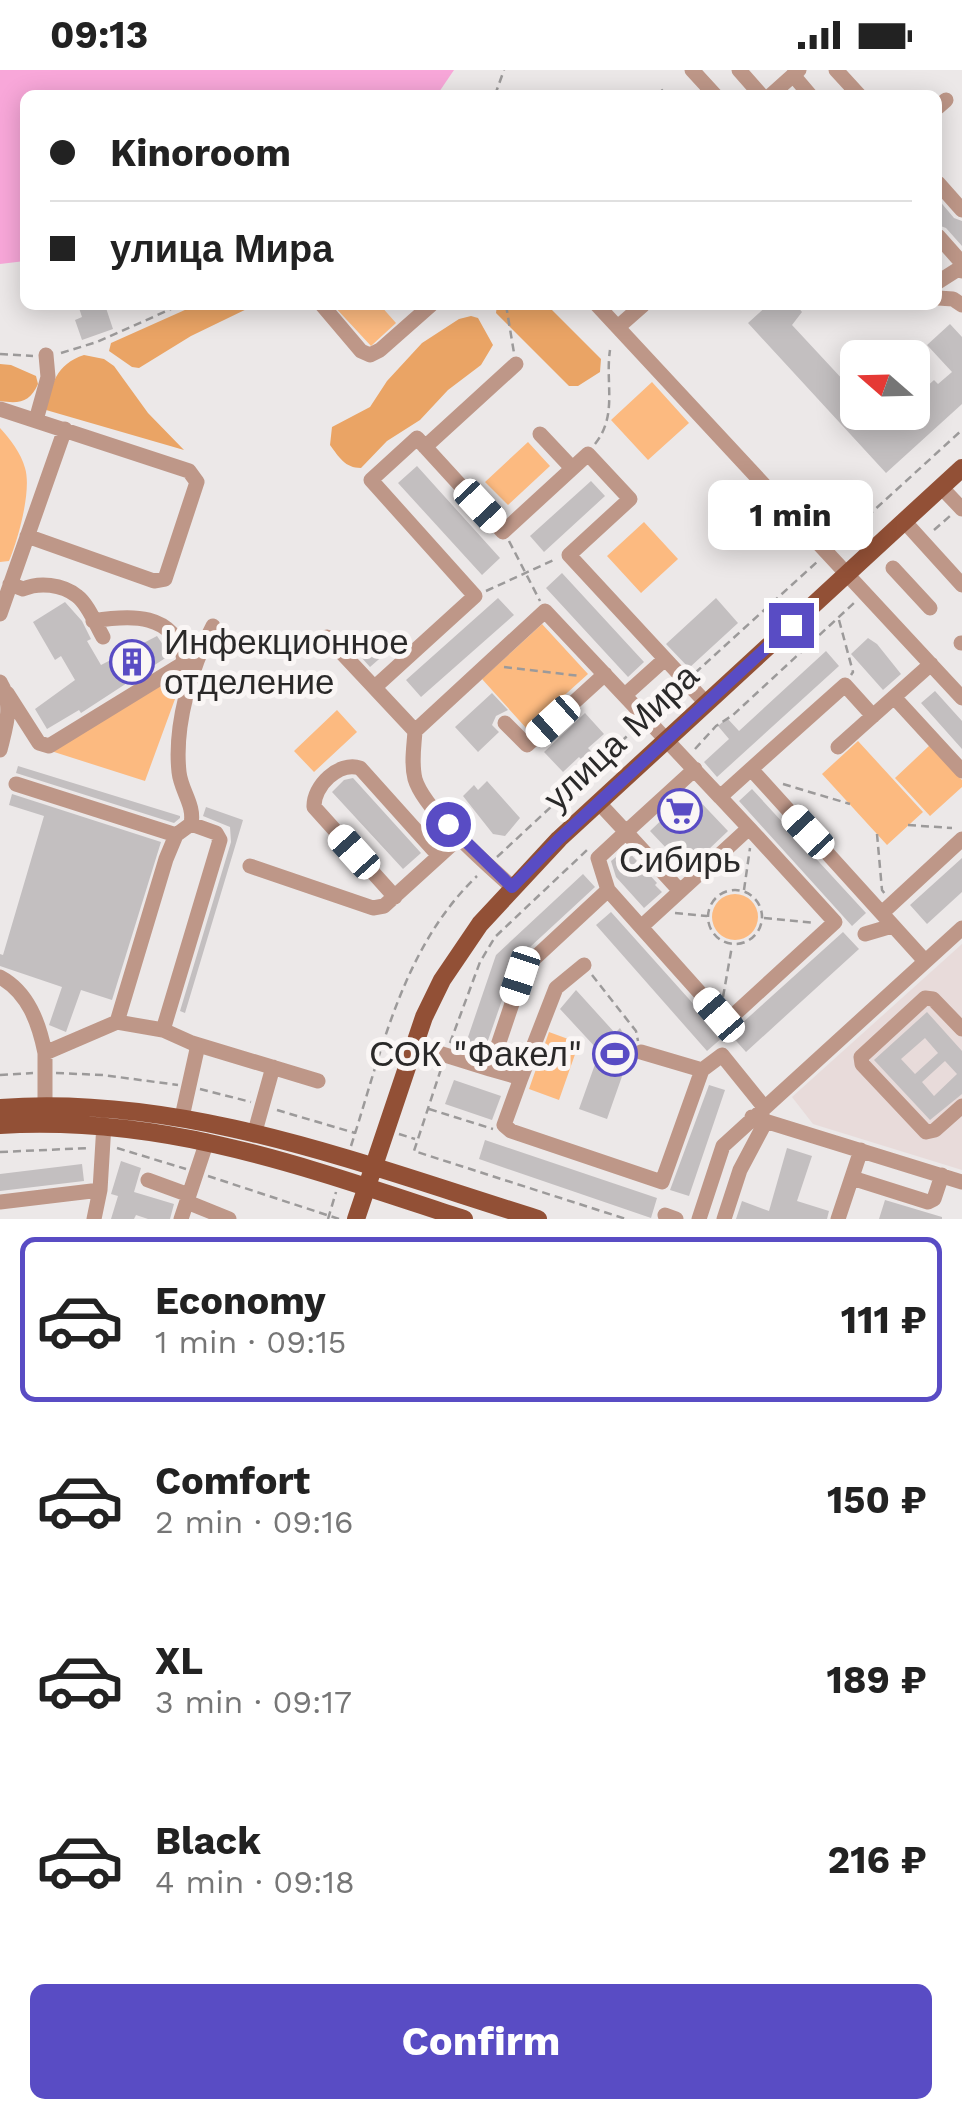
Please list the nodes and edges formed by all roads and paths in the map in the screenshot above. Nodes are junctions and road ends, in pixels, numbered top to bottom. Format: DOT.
graph roads {
  1 [pos="692,70"];
  2 [pos="739,70"];
  3 [pos="836,70"];
  4 [pos="796,73"];
  5 [pos="666,86"];
  6 [pos="662,90"];
  7 [pos="710,90"];
  8 [pos="757,90"];
  9 [pos="777,90"];
  10 [pos="854,90"];
  11 [pos="942,188"];
  12 [pos="962,210"];
  13 [pos="942,241"];
  14 [pos="961,266"];
  15 [pos="169,310"];
  16 [pos="326,310"];
  17 [pos="424,310"];
  18 [pos="507,310"];
  19 [pos="602,310"];
  20 [pos="637,310"];
  21 [pos="618,327"];
  22 [pos="610,350"];
  23 [pos="0,354"];
  24 [pos="46,355"];
  25 [pos="516,364"];
  26 [pos="0,409"];
  27 [pos="36,420"];
  28 [pos="64,429"];
  29 [pos="962,430"];
  30 [pos="540,434"];
  31 [pos="425,447"];
  32 [pos="588,454"];
  33 [pos="572,468"];
  34 [pos="962,468"];
  35 [pos="942,487"];
  36 [pos="961,508"];
  37 [pos="904,521"];
  38 [pos="503,532"];
  39 [pos="27,536"];
  40 [pos="922,541"];
  41 [pos="829,552"];
  42 [pos="569,554"];
  43 [pos="893,568"];
  44 [pos="526,570"];
  45 [pos="848,573"];
  46 [pos="10,584"];
  47 [pos="962,585"];
  48 [pos="866,592"];
  49 [pos="475,596"];
  50 [pos="930,608"];
  51 [pos="546,611"];
  52 [pos="0,614"];
  53 [pos="838,618"];
  54 [pos="93,621"];
  55 [pos="212,626"];
  56 [pos="103,637"];
  57 [pos="328,637"];
  58 [pos="665,659"];
  59 [pos="930,664"];
  60 [pos="487,665"];
  61 [pos="605,674"];
  62 [pos="584,676"];
  63 [pos="686,681"];
  64 [pos="845,685"];
  65 [pos="375,687"];
  66 [pos="3,688"];
  67 [pos="625,695"];
  68 [pos="894,696"];
  69 [pos="962,698"];
  70 [pos="706,703"];
  71 [pos="873,716"];
  72 [pos="647,717"];
  73 [pos="505,723"];
  74 [pos="415,731"];
  75 [pos="2,732"];
  76 [pos="667,740"];
  77 [pos="838,747"];
  78 [pos="0,750"];
  79 [pos="690,764"];
  80 [pos="962,771"];
  81 [pos="754,773"];
  82 [pos="16,784"];
  83 [pos="720,797"];
  84 [pos="599,803"];
  85 [pos="850,804"];
  86 [pos="192,824"];
  87 [pos="908,826"];
  88 [pos="962,829"];
  89 [pos="626,832"];
  90 [pos="753,832"];
  91 [pos="176,834"];
  92 [pos="877,834"];
  93 [pos="460,837"];
  94 [pos="962,840"];
  95 [pos="589,848"];
  96 [pos="439,856"];
  97 [pos="488,865"];
  98 [pos="250,866"];
  99 [pos="512,887"];
  100 [pos="608,890"];
  101 [pos="680,891"];
  102 [pos="744,892"];
  103 [pos="394,897"];
  104 [pos="662,907"];
  105 [pos="889,914"];
  106 [pos="708,916"];
  107 [pos="641,926"];
  108 [pos="961,930"];
  109 [pos="865,934"];
  110 [pos="733,944"];
  111 [pos="926,961"];
  112 [pos="584,964"];
  113 [pos="0,977"];
  114 [pos="876,1006"];
  115 [pos="719,1015"];
  116 [pos="116,1022"];
  117 [pos="894,1024"];
  118 [pos="962,1029"];
  119 [pos="163,1030"];
  120 [pos="198,1045"];
  121 [pos="413,1045"];
  122 [pos="641,1052"];
  123 [pos="45,1053"];
  124 [pos="446,1056"];
  125 [pos="273,1067"];
  126 [pos="490,1069"];
  127 [pos="702,1070"];
  128 [pos="521,1078"];
  129 [pos="318,1081"];
  130 [pos="45,1106"];
  131 [pos="962,1106"];
  132 [pos="0,1108"];
  133 [pos="428,1108"];
  134 [pos="763,1112"];
  135 [pos="182,1118"];
  136 [pos="0,1124"];
  137 [pos="104,1124"];
  138 [pos="504,1125"];
  139 [pos="209,1132"];
  140 [pos="254,1135"];
  141 [pos="103,1148"];
  142 [pos="862,1150"];
  143 [pos="0,1152"];
  144 [pos="346,1160"];
  145 [pos="372,1168"];
  146 [pos="197,1172"];
  147 [pos="942,1175"];
  148 [pos="852,1178"];
  149 [pos="148,1180"];
  150 [pos="340,1180"];
  151 [pos="962,1182"];
  152 [pos="366,1187"];
  153 [pos="100,1190"];
  154 [pos="188,1198"];
  155 [pos="0,1202"];
  156 [pos="328,1217"];
  157 [pos="94,1219"];
  158 [pos="181,1219"];
  159 [pos="229,1219"];
  160 [pos="339,1219"];
  161 [pos="356,1219"];
  162 [pos="464,1219"];
  163 [pos="538,1219"];
  164 [pos="626,1219"];
  165 [pos="699,1219"];
  166 [pos="724,1219"];
  167 [pos="838,1219"];
  1 -- 7 [label="street"];
  2 -- 8 [label="street"];
  3 -- 10 [label="street"];
  4 -- 9 [label="street"];
  5 -- 6 [label="path"];
  11 -- 12 [label="street"];
  13 -- 14 [label="street"];
  15 -- 24 [label="path"];
  16 -- 17 [label="street"];
  18 -- 25 [label="path"];
  19 -- 21 [label="street"];
  20 -- 21 [label="street"];
  21 -- 41 [label="street"];
  22 -- 32 [label="path"];
  23 -- 24 [label="path"];
  24 -- 27 [label="street"];
  25 -- 31 [label="street"];
  26 -- 27 [label="street"];
  27 -- 28 [label="street"];
  28 -- 39 [label="street"];
  28 -- 39 [label="street"];
  29 -- 41 [label="path"];
  30 -- 33 [label="street"];
  31 -- 38 [label="street"];
  31 -- 49 [label="street"];
  32 -- 33 [label="street"];
  32 -- 42 [label="street"];
  33 -- 38 [label="street"];
  34 -- 35 [label="main road, улица Мира"];
  35 -- 36 [label="street"];
  35 -- 37 [label="main road, улица Мира"];
  36 -- 40 [label="path"];
  37 -- 40 [label="street"];
  37 -- 45 [label="main road, улица Мира"];
  38 -- 44 [label="path"];
  39 -- 46 [label="street"];
  40 -- 47 [label="street"];
  41 -- 45 [label="street"];
  41 -- 63 [label="path"];
  42 -- 44 [label="path"];
  42 -- 58 [label="street"];
  43 -- 50 [label="street"];
  44 -- 49 [label="path"];
  44 -- 51 [label="path"];
  45 -- 48 [label="street"];
  45 -- 70 [label="main road, улица Мира"];
  46 -- 52 [label="street"];
  46 -- 54 [label="street"];
  48 -- 53 [label="path"];
  48 -- 59 [label="street"];
  49 -- 65 [label="street"];
  51 -- 60 [label="street"];
  51 -- 61 [label="street"];
  53 -- 64 [label="path"];
  53 -- 79 [label="path"];
  54 -- 56 [label="street"];
  54 -- 66 [label="street"];
  55 -- 86 [label="street"];
  57 -- 65 [label="street"];
  58 -- 63 [label="street"];
  58 -- 67 [label="street"];
  59 -- 68 [label="street"];
  59 -- 69 [label="street"];
  60 -- 62 [label="path"];
  60 -- 74 [label="street"];
  61 -- 67 [label="street"];
  61 -- 73 [label="street"];
  63 -- 70 [label="street"];
  63 -- 72 [label="path"];
  64 -- 71 [label="street"];
  64 -- 81 [label="street"];
  65 -- 74 [label="street"];
  66 -- 75 [label="street"];
  67 -- 72 [label="street"];
  68 -- 71 [label="street"];
  68 -- 80 [label="street"];
  70 -- 76 [label="main road, улица Мира"];
  71 -- 77 [label="street"];
  72 -- 76 [label="street"];
  72 -- 97 [label="path"];
  74 -- 93 [label="street"];
  75 -- 78 [label="street"];
  76 -- 79 [label="street"];
  76 -- 84 [label="main road, улица Мира"];
  79 -- 83 [label="street"];
  79 -- 89 [label="street"];
  81 -- 83 [label="street"];
  81 -- 85 [label="path"];
  81 -- 105 [label="street"];
  82 -- 91 [label="street"];
  83 -- 90 [label="street"];
  84 -- 89 [label="street"];
  84 -- 99 [label="main road, улица Мира"];
  86 -- 91 [label="street"];
  86 -- 119 [label="street"];
  87 -- 88 [label="path"];
  89 -- 100 [label="street"];
  89 -- 101 [label="street"];
  90 -- 101 [label="street"];
  90 -- 102 [label="path"];
  90 -- 115 [label="street"];
  91 -- 116 [label="street"];
  92 -- 105 [label="path"];
  93 -- 96 [label="street"];
  93 -- 97 [label="street"];
  94 -- 105 [label="street"];
  95 -- 124 [label="path"];
  96 -- 103 [label="street"];
  96 -- 103 [label="street"];
  97 -- 99 [label="street"];
  97 -- 144 [label="path"];
  98 -- 103 [label="street"];
  99 -- 121 [label="main road, улица Мира"];
  100 -- 107 [label="street"];
  100 -- 126 [label="street"];
  101 -- 104 [label="street"];
  102 -- 106 [label="path"];
  102 -- 110 [label="path"];
  104 -- 106 [label="path"];
  104 -- 107 [label="street"];
  105 -- 109 [label="street"];
  105 -- 111 [label="street"];
  106 -- 110 [label="path"];
  107 -- 115 [label="street"];
  108 -- 111 [label="street"];
  110 -- 115 [label="path"];
  111 -- 114 [label="street"];
  112 -- 122 [label="path"];
  112 -- 128 [label="street"];
  113 -- 123 [label="street"];
  114 -- 117 [label="street"];
  114 -- 134 [label="street"];
  116 -- 119 [label="street"];
  116 -- 123 [label="street"];
  117 -- 118 [label="street"];
  117 -- 131 [label="street"];
  119 -- 120 [label="street"];
  120 -- 125 [label="street"];
  120 -- 135 [label="street"];
  121 -- 124 [label="street"];
  121 -- 145 [label="main road, улица Мира"];
  122 -- 127 [label="street"];
  123 -- 130 [label="street"];
  124 -- 126 [label="street"];
  124 -- 133 [label="path"];
  125 -- 129 [label="street"];
  125 -- 140 [label="street"];
  126 -- 128 [label="street"];
  127 -- 134 [label="street"];
  127 -- 138 [label="street"];
  128 -- 138 [label="street"];
  130 -- 132 [label="main road"];
  130 -- 135 [label="main road"];
  133 -- 138 [label="path"];
  133 -- 164 [label="path"];
  134 -- 142 [label="street"];
  134 -- 165 [label="street"];
  134 -- 166 [label="street"];
  135 -- 139 [label="main road"];
  136 -- 137 [label="main road"];
  137 -- 139 [label="main road"];
  137 -- 141 [label="street"];
  139 -- 140 [label="main road"];
  139 -- 146 [label="street"];
  139 -- 150 [label="main road"];
  140 -- 144 [label="main road"];
  141 -- 143 [label="path"];
  141 -- 146 [label="path"];
  141 -- 153 [label="street"];
  142 -- 147 [label="street"];
  142 -- 148 [label="street"];
  144 -- 145 [label="main road"];
  145 -- 152 [label="main road, улица Мира"];
  145 -- 163 [label="main road"];
  146 -- 154 [label="street"];
  146 -- 156 [label="path"];
  147 -- 148 [label="street"];
  147 -- 151 [label="street"];
  148 -- 167 [label="street"];
  149 -- 154 [label="street"];
  150 -- 152 [label="main road"];
  150 -- 156 [label="path"];
  152 -- 161 [label="main road, улица Мира"];
  152 -- 162 [label="main road"];
  153 -- 155 [label="street"];
  153 -- 157 [label="street"];
  154 -- 158 [label="street"];
  154 -- 159 [label="street"];
  156 -- 160 [label="path"];
}
